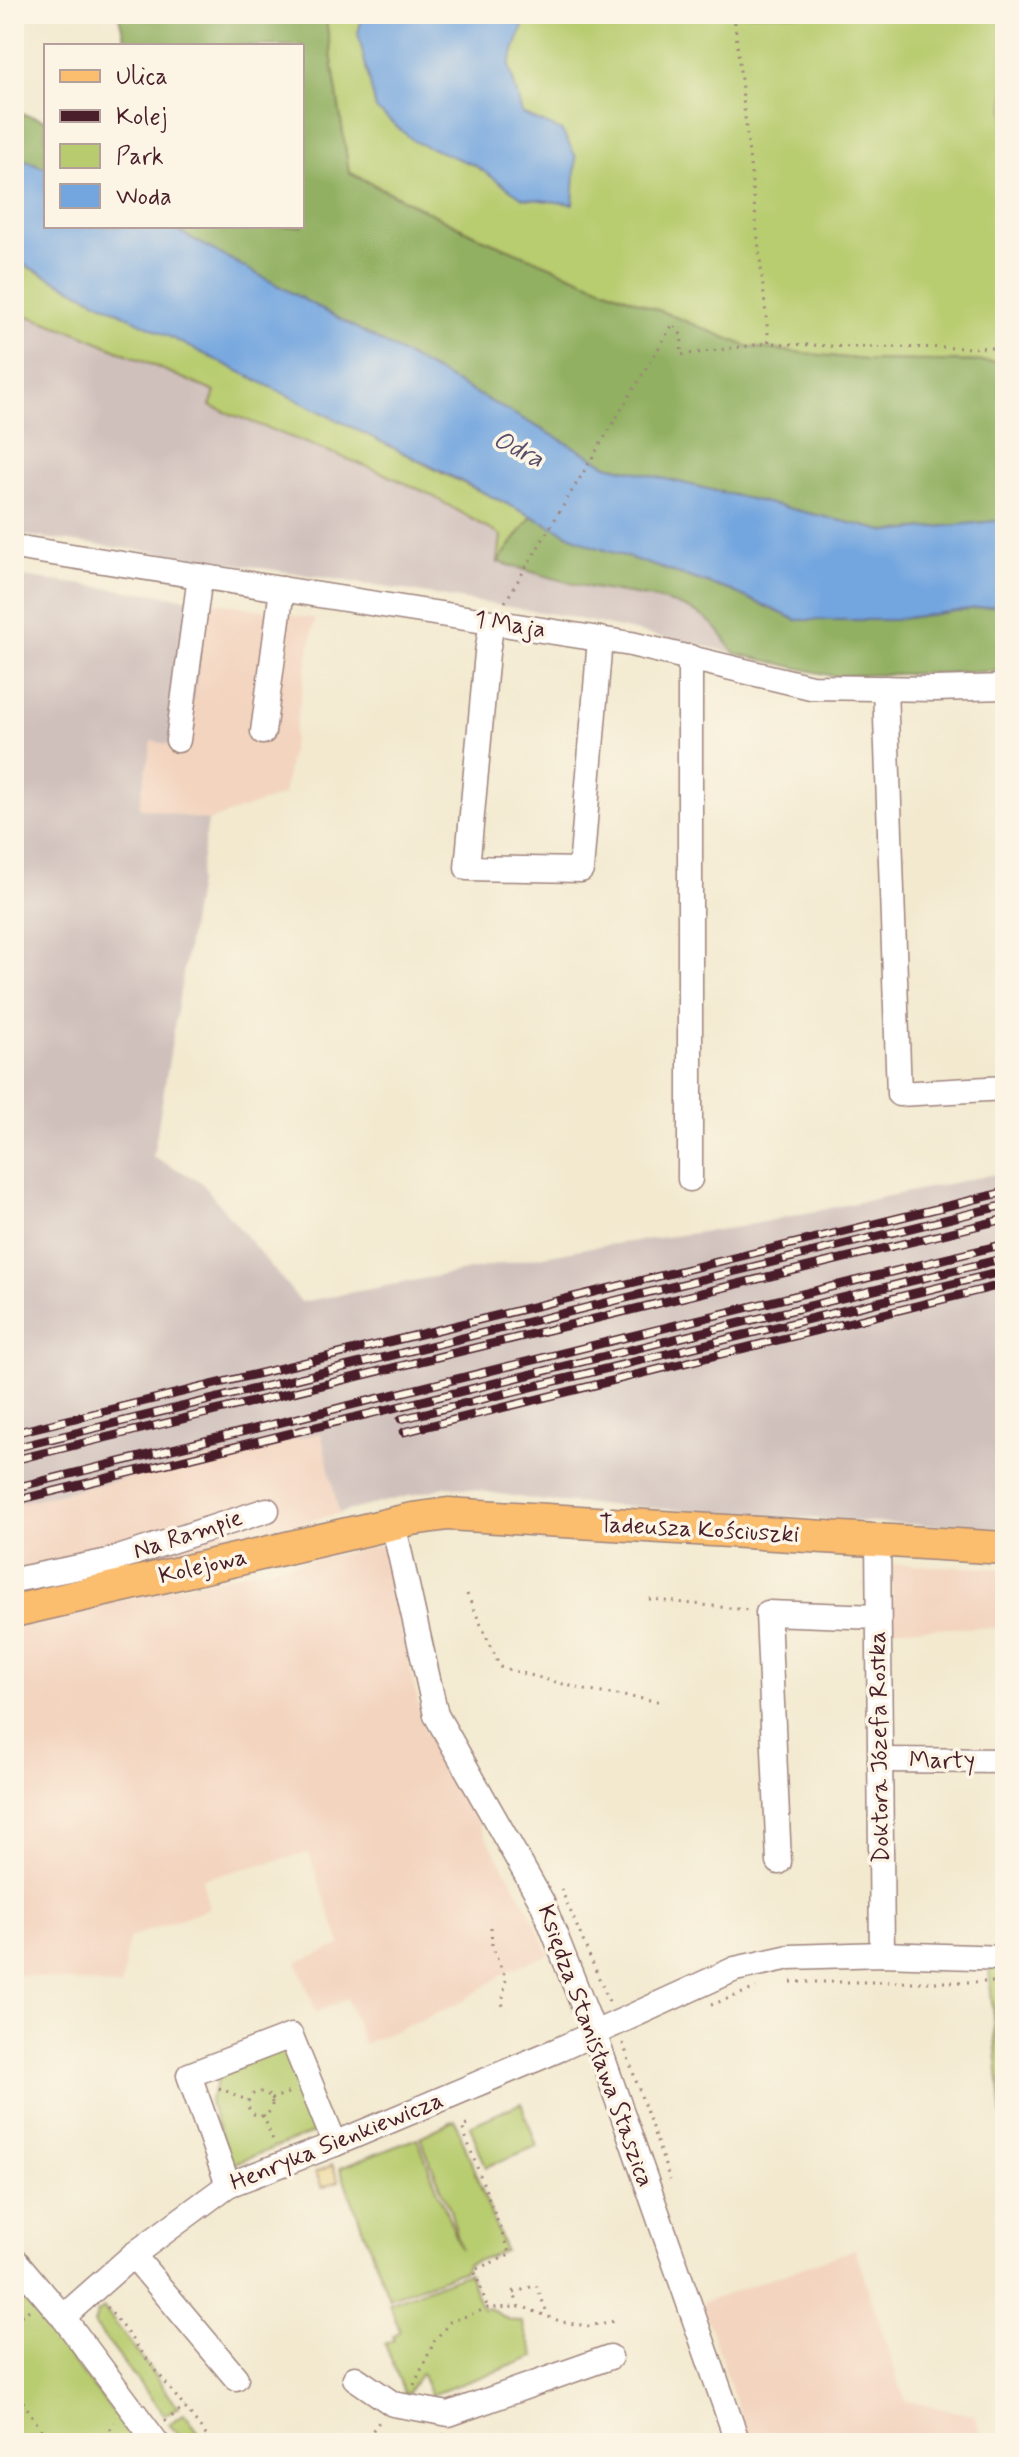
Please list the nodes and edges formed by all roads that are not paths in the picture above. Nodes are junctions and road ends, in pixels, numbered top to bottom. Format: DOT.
graph roads {
  1 [pos="14,547"];
  2 [pos="200,576"];
  3 [pos="282,589"];
  4 [pos="492,622"];
  5 [pos="600,639"];
  6 [pos="690,657"];
  7 [pos="1005,687"];
  8 [pos="885,688"];
  9 [pos="263,732"];
  10 [pos="178,740"];
  11 [pos="1005,1088"];
  12 [pos="690,1179"];
  13 [pos="267,1510"];
  14 [pos="393,1523"];
  15 [pos="878,1540"];
  16 [pos="1005,1548"];
  17 [pos="113,1574"];
  18 [pos="14,1580"];
  19 [pos="14,1611"];
  20 [pos="878,1617"];
  21 [pos="880,1760"];
  22 [pos="1005,1761"];
  23 [pos="779,1862"];
  24 [pos="882,1954"];
  25 [pos="1005,1958"];
  26 [pos="594,2033"];
  27 [pos="335,2144"];
  28 [pos="228,2185"];
  29 [pos="133,2255"];
  30 [pos="14,2259"];
  31 [pos="63,2317"];
  32 [pos="610,2357"];
  33 [pos="236,2378"];
  34 [pos="355,2378"];
  35 [pos="158,2438"];
  36 [pos="738,2443"];
  1 -- 2 [label="street, 1 Maja"];
  2 -- 3 [label="street, 1 Maja"];
  2 -- 10 [label="street"];
  3 -- 4 [label="street, 1 Maja"];
  3 -- 9 [label="street"];
  4 -- 5 [label="street, 1 Maja"];
  4 -- 5 [label="street"];
  5 -- 6 [label="street, 1 Maja"];
  6 -- 8 [label="street, 1 Maja"];
  6 -- 12 [label="street"];
  7 -- 8 [label="street, 1 Maja"];
  8 -- 11 [label="street"];
  13 -- 17 [label="street, Na Rampie"];
  14 -- 15 [label="main road, Tadeusza Kościuszki"];
  14 -- 17 [label="main road, Kolejowa"];
  14 -- 26 [label="street, Księdza Stanisława Staszica"];
  15 -- 16 [label="main road, Tadeusza Kościuszki"];
  15 -- 20 [label="street, Doktora Józefa Rostka"];
  17 -- 18 [label="street, Na Rampie"];
  17 -- 19 [label="main road, Kolejowa"];
  20 -- 21 [label="street, Doktora Józefa Rostka"];
  20 -- 23 [label="street"];
  21 -- 22 [label="street, Marty"];
  21 -- 24 [label="street, Doktora Józefa Rostka"];
  24 -- 25 [label="street, Henryka Sienkiewicza"];
  24 -- 26 [label="street, Henryka Sienkiewicza"];
  26 -- 27 [label="street, Henryka Sienkiewicza"];
  26 -- 36 [label="street, Księdza Stanisława Staszica"];
  27 -- 28 [label="street, Henryka Sienkiewicza"];
  27 -- 28 [label="street"];
  28 -- 29 [label="street, Henryka Sienkiewicza"];
  29 -- 31 [label="street, Henryka Sienkiewicza"];
  29 -- 33 [label="street"];
  30 -- 31 [label="street"];
  31 -- 35 [label="street"];
  32 -- 34 [label="street"];
}
